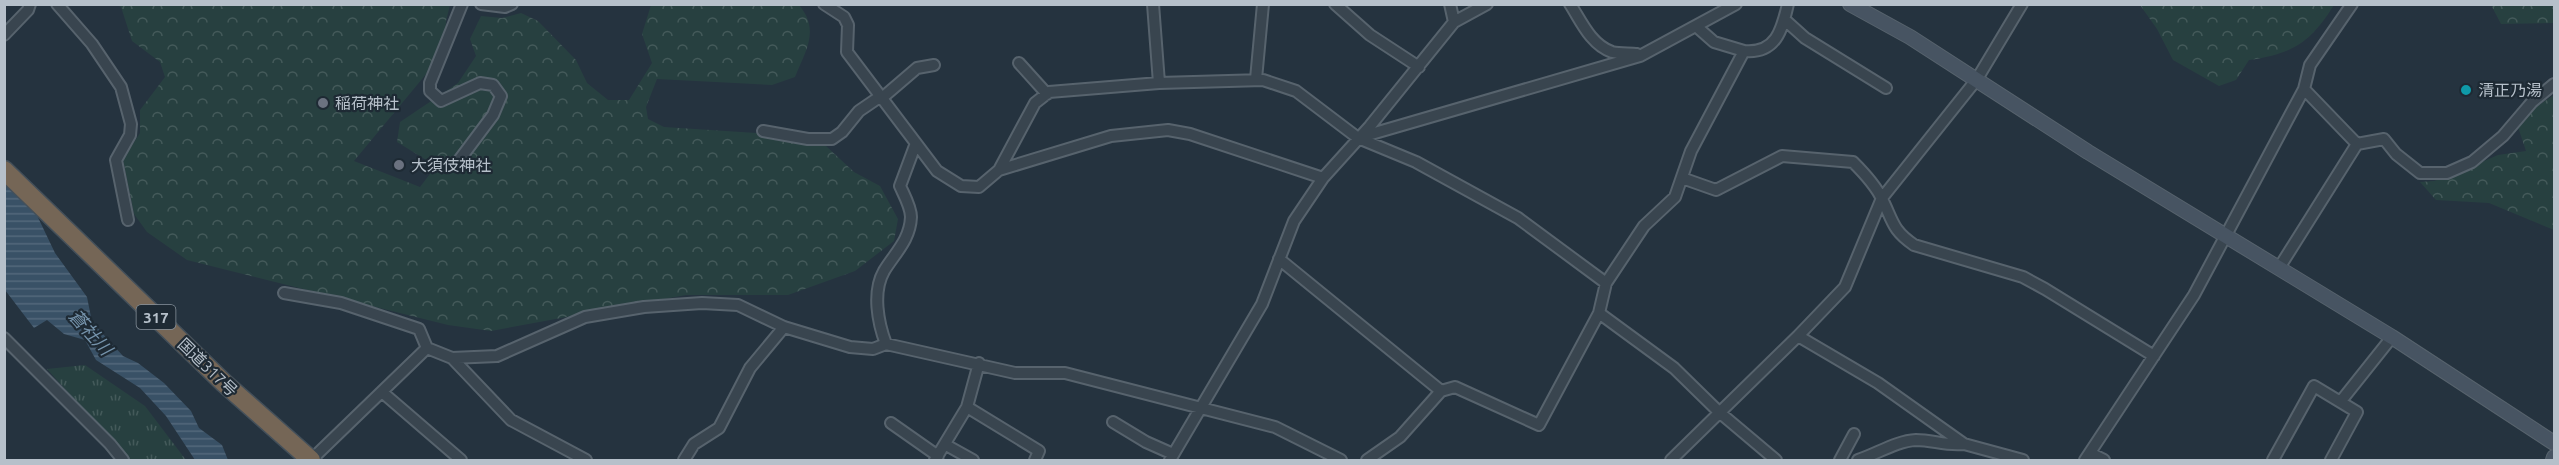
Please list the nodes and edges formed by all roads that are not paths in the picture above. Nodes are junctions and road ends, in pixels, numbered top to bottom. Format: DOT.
graph roads {
  1 [pos="30,4"];
  2 [pos="57,4"];
  3 [pos="462,4"];
  4 [pos="481,4"];
  5 [pos="512,4"];
  6 [pos="824,4"];
  7 [pos="848,4"];
  8 [pos="1153,4"];
  9 [pos="1263,4"];
  10 [pos="1335,4"];
  11 [pos="1450,4"];
  12 [pos="1487,4"];
  13 [pos="1570,4"];
  14 [pos="1736,4"];
  15 [pos="1850,4"];
  16 [pos="2022,4"];
  17 [pos="2352,4"];
  18 [pos="1787,5"];
  19 [pos="844,17"];
  20 [pos="1785,20"];
  21 [pos="1454,22"];
  22 [pos="1697,27"];
  23 [pos="4,35"];
  24 [pos="1744,51"];
  25 [pos="1642,55"];
  26 [pos="1019,63"];
  27 [pos="934,64"];
  28 [pos="1419,67"];
  29 [pos="1977,79"];
  30 [pos="1256,80"];
  31 [pos="1159,83"];
  32 [pos="2554,84"];
  33 [pos="1886,88"];
  34 [pos="2304,89"];
  35 [pos="1047,93"];
  36 [pos="882,97"];
  37 [pos="763,131"];
  38 [pos="1358,138"];
  39 [pos="916,143"];
  40 [pos="2357,144"];
  41 [pos="457,164"];
  42 [pos="4,170"];
  43 [pos="999,170"];
  44 [pos="1323,178"];
  45 [pos="1682,178"];
  46 [pos="1882,198"];
  47 [pos="129,220"];
  48 [pos="2227,236"];
  49 [pos="1280,259"];
  50 [pos="2279,268"];
  51 [pos="1606,283"];
  52 [pos="284,293"];
  53 [pos="1599,313"];
  54 [pos="784,327"];
  55 [pos="1798,336"];
  56 [pos="2392,337"];
  57 [pos="4,338"];
  58 [pos="886,344"];
  59 [pos="427,348"];
  60 [pos="2154,356"];
  61 [pos="452,358"];
  62 [pos="979,363"];
  63 [pos="1441,391"];
  64 [pos="382,393"];
  65 [pos="2341,401"];
  66 [pos="967,407"];
  67 [pos="1198,408"];
  68 [pos="1719,412"];
  69 [pos="1113,422"];
  70 [pos="891,423"];
  71 [pos="1854,434"];
  72 [pos="2554,443"];
  73 [pos="1964,444"];
  74 [pos="946,445"];
  75 [pos="2088,457"];
  76 [pos="937,458"];
  77 [pos="1171,458"];
  78 [pos="123,460"];
  79 [pos="311,460"];
  80 [pos="461,460"];
  81 [pos="586,460"];
  82 [pos="684,460"];
  83 [pos="973,460"];
  84 [pos="1035,460"];
  85 [pos="1341,460"];
  86 [pos="1367,460"];
  87 [pos="1671,460"];
  88 [pos="1776,460"];
  89 [pos="1840,460"];
  90 [pos="1858,460"];
  91 [pos="2023,460"];
  92 [pos="2104,460"];
  93 [pos="2273,460"];
  94 [pos="2331,460"];
  1 -- 23 [label="street"];
  2 -- 47 [label="street"];
  3 -- 41 [label="street"];
  4 -- 5 [label="street"];
  6 -- 19 [label="street"];
  7 -- 19 [label="street"];
  8 -- 31 [label="street"];
  9 -- 30 [label="street"];
  10 -- 28 [label="street"];
  11 -- 21 [label="street"];
  12 -- 21 [label="street"];
  13 -- 25 [label="street"];
  14 -- 22 [label="street"];
  15 -- 29 [label="street"];
  16 -- 29 [label="street"];
  17 -- 34 [label="street"];
  18 -- 20 [label="street"];
  19 -- 36 [label="street"];
  20 -- 24 [label="street"];
  20 -- 33 [label="street"];
  21 -- 28 [label="street"];
  22 -- 24 [label="street"];
  22 -- 25 [label="street"];
  24 -- 45 [label="street"];
  25 -- 38 [label="street"];
  26 -- 35 [label="street"];
  27 -- 36 [label="street"];
  28 -- 38 [label="street"];
  29 -- 46 [label="street"];
  29 -- 48 [label="street"];
  30 -- 31 [label="street"];
  30 -- 38 [label="street"];
  31 -- 35 [label="street"];
  32 -- 40 [label="street"];
  34 -- 40 [label="street"];
  34 -- 48 [label="street"];
  35 -- 43 [label="street"];
  36 -- 37 [label="street"];
  36 -- 39 [label="street"];
  38 -- 44 [label="street"];
  38 -- 51 [label="street"];
  39 -- 43 [label="street"];
  39 -- 58 [label="street"];
  40 -- 50 [label="street"];
  42 -- 79 [label="highway, 国道317号 / 317"];
  43 -- 44 [label="street"];
  44 -- 49 [label="street"];
  45 -- 46 [label="street"];
  45 -- 51 [label="street"];
  46 -- 55 [label="street"];
  46 -- 60 [label="street"];
  48 -- 50 [label="street"];
  48 -- 60 [label="street"];
  49 -- 63 [label="street"];
  49 -- 67 [label="street"];
  50 -- 56 [label="street"];
  51 -- 53 [label="street"];
  52 -- 59 [label="street"];
  53 -- 63 [label="street"];
  53 -- 68 [label="street"];
  54 -- 58 [label="street"];
  54 -- 61 [label="street"];
  54 -- 82 [label="street"];
  55 -- 68 [label="street"];
  55 -- 73 [label="street"];
  56 -- 65 [label="street"];
  56 -- 72 [label="street"];
  57 -- 78 [label="street"];
  58 -- 62 [label="street"];
  59 -- 61 [label="street"];
  59 -- 64 [label="street"];
  60 -- 75 [label="street"];
  61 -- 81 [label="street"];
  62 -- 66 [label="street"];
  62 -- 67 [label="street"];
  63 -- 86 [label="street"];
  64 -- 79 [label="street"];
  64 -- 80 [label="street"];
  65 -- 93 [label="street"];
  65 -- 94 [label="street"];
  66 -- 74 [label="street"];
  66 -- 84 [label="street"];
  67 -- 77 [label="street"];
  67 -- 85 [label="street"];
  68 -- 87 [label="street"];
  68 -- 88 [label="street"];
  69 -- 77 [label="street"];
  70 -- 76 [label="street"];
  71 -- 89 [label="street"];
  73 -- 90 [label="street"];
  73 -- 91 [label="street"];
  74 -- 76 [label="street"];
  74 -- 83 [label="street"];
  75 -- 92 [label="street"];
}
